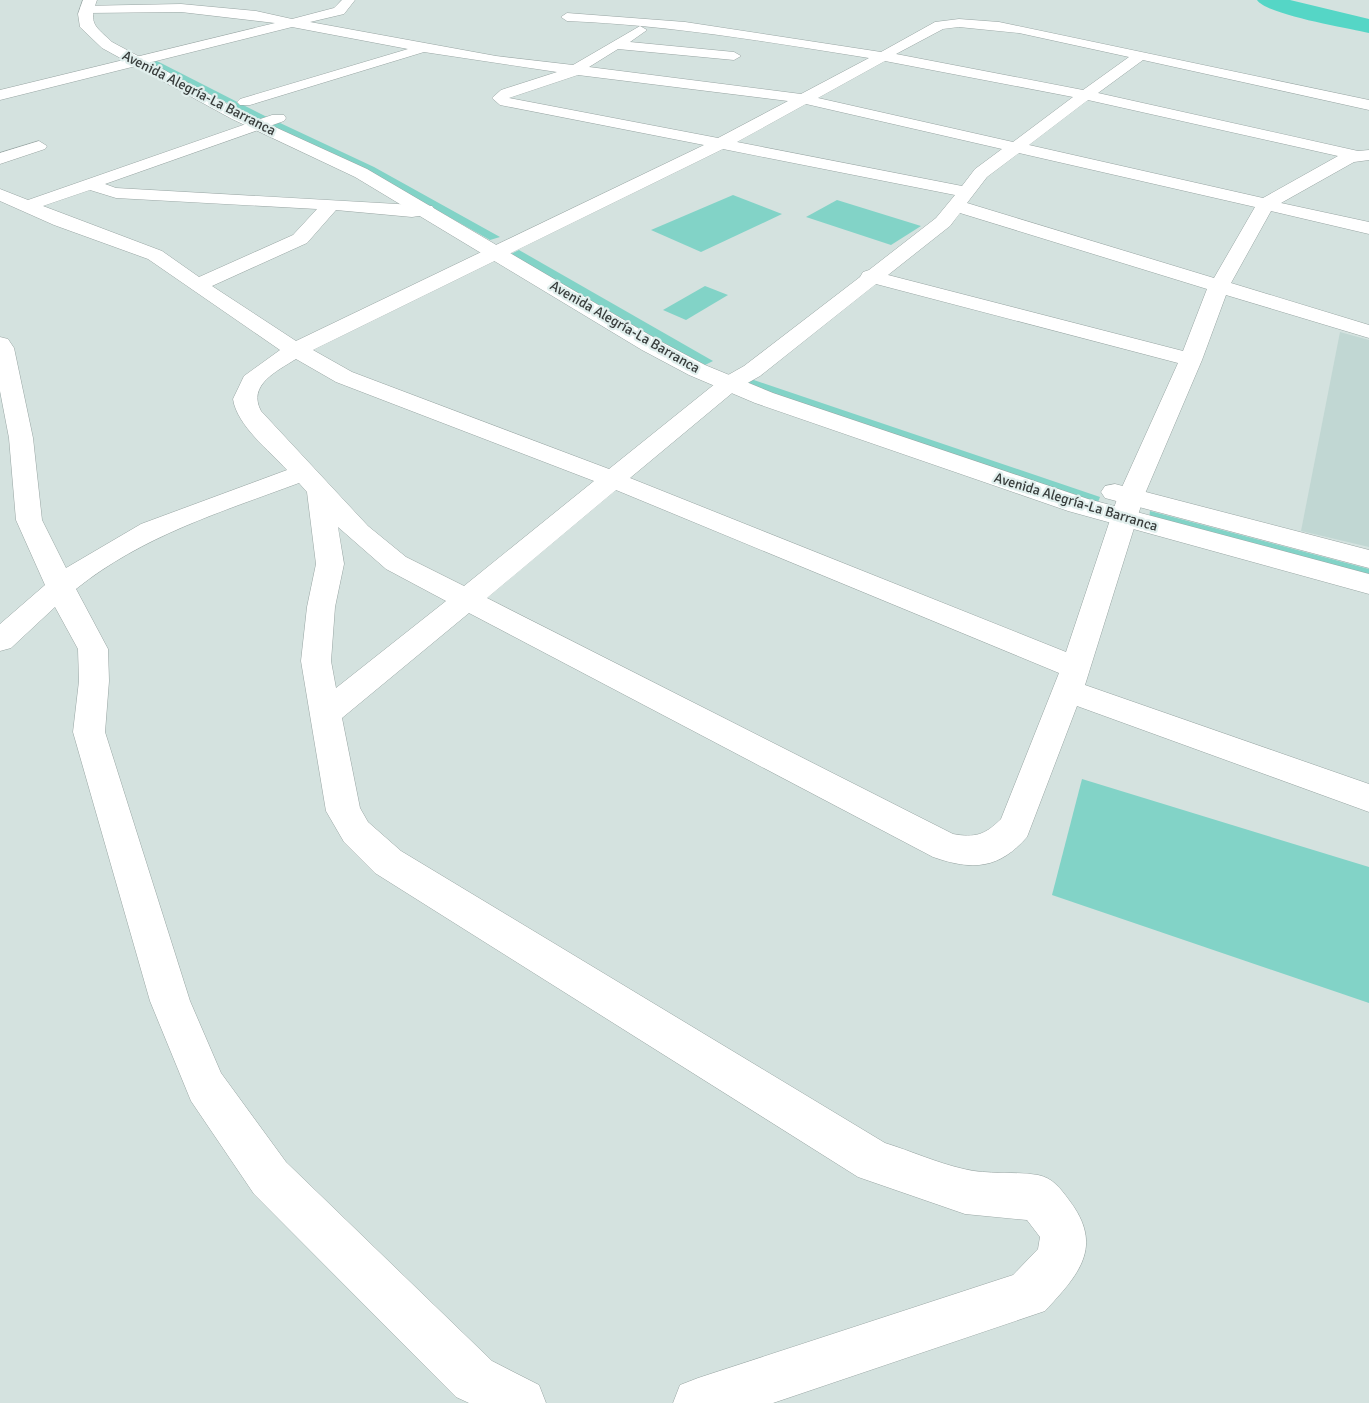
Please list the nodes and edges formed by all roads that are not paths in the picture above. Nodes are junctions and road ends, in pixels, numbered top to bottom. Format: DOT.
graph roads {
  1 [pos="349,0"];
  2 [pos="98,4"];
  3 [pos="226,5"];
  4 [pos="567,17"];
  5 [pos="291,21"];
  6 [pos="640,30"];
  7 [pos="615,45"];
  8 [pos="424,48"];
  9 [pos="885,55"];
  10 [pos="1140,55"];
  11 [pos="160,57"];
  12 [pos="137,62"];
  13 [pos="576,69"];
  14 [pos="708,87"];
  15 [pos="0,95"];
  16 [pos="1086,95"];
  17 [pos="804,99"];
  18 [pos="245,102"];
  19 [pos="1369,105"];
  20 [pos="268,122"];
  21 [pos="720,144"];
  22 [pos="39,146"];
  23 [pos="1016,148"];
  24 [pos="1364,155"];
  25 [pos="0,159"];
  26 [pos="92,183"];
  27 [pos="0,194"];
  28 [pos="961,199"];
  29 [pos="332,204"];
  30 [pos="1266,204"];
  31 [pos="27,206"];
  32 [pos="426,210"];
  33 [pos="1369,228"];
  34 [pos="518,242"];
  35 [pos="496,252"];
  36 [pos="870,276"];
  37 [pos="590,284"];
  38 [pos="197,285"];
  39 [pos="1218,288"];
  40 [pos="1369,332"];
  41 [pos="294,351"];
  42 [pos="1191,360"];
  43 [pos="3,364"];
  44 [pos="735,371"];
  45 [pos="1013,460"];
  46 [pos="611,479"];
  47 [pos="312,483"];
  48 [pos="1090,485"];
  49 [pos="1127,507"];
  50 [pos="1369,559"];
  51 [pos="1369,584"];
  52 [pos="60,588"];
  53 [pos="466,600"];
  54 [pos="0,641"];
  55 [pos="1072,679"];
  56 [pos="326,714"];
  57 [pos="1369,798"];
  58 [pos="521,1403"];
  59 [pos="698,1403"];
  1 -- 5 [label="street"];
  2 -- 3 [label="street"];
  2 -- 11 [label="main road, Avenida Alegría-La Barranca"];
  2 -- 12 [label="main road, Avenida Alegría-La Barranca"];
  3 -- 5 [label="street"];
  4 -- 9 [label="street"];
  5 -- 8 [label="street"];
  5 -- 11 [label="street"];
  6 -- 7 [label="street"];
  7 -- 13 [label="street"];
  7 -- 14 [label="street"];
  8 -- 13 [label="street"];
  8 -- 18 [label="street"];
  9 -- 10 [label="street"];
  9 -- 16 [label="street"];
  9 -- 17 [label="street"];
  10 -- 16 [label="street"];
  10 -- 19 [label="street"];
  11 -- 12 [label="street"];
  11 -- 18 [label="main road, Avenida Alegría-La Barranca"];
  12 -- 15 [label="street"];
  12 -- 20 [label="main road, Avenida Alegría-La Barranca"];
  13 -- 14 [label="street"];
  13 -- 21 [label="street"];
  14 -- 17 [label="street"];
  16 -- 23 [label="street"];
  16 -- 24 [label="street"];
  17 -- 21 [label="street"];
  17 -- 23 [label="street"];
  18 -- 20 [label="main road, Avenida Alegría-La Barranca"];
  20 -- 26 [label="street"];
  20 -- 32 [label="main road, Avenida Alegría-La Barranca"];
  20 -- 34 [label="main road, Avenida Alegría-La Barranca"];
  21 -- 28 [label="street"];
  21 -- 34 [label="street"];
  22 -- 25 [label="street"];
  23 -- 28 [label="street"];
  23 -- 30 [label="street"];
  24 -- 30 [label="street"];
  26 -- 29 [label="street"];
  26 -- 31 [label="street"];
  27 -- 31 [label="street"];
  28 -- 36 [label="street"];
  28 -- 39 [label="street"];
  29 -- 32 [label="street"];
  29 -- 38 [label="street"];
  30 -- 33 [label="street"];
  30 -- 39 [label="street"];
  31 -- 38 [label="street"];
  32 -- 35 [label="main road, Avenida Alegría-La Barranca"];
  34 -- 35 [label="street"];
  34 -- 37 [label="main road, Avenida Alegría-La Barranca"];
  35 -- 41 [label="street"];
  35 -- 44 [label="main road, Avenida Alegría-La Barranca"];
  36 -- 42 [label="street"];
  36 -- 44 [label="street"];
  38 -- 41 [label="street"];
  39 -- 40 [label="street"];
  39 -- 42 [label="street"];
  41 -- 46 [label="street"];
  41 -- 47 [label="street"];
  42 -- 49 [label="street"];
  43 -- 52 [label="street"];
  44 -- 45 [label="main road, Avenida Alegría-La Barranca"];
  44 -- 46 [label="street"];
  44 -- 49 [label="main road, Avenida Alegría-La Barranca"];
  46 -- 53 [label="street"];
  46 -- 55 [label="street"];
  47 -- 52 [label="street"];
  47 -- 53 [label="street"];
  47 -- 56 [label="street"];
  48 -- 49 [label="main road, Avenida Alegría-La Barranca"];
  49 -- 50 [label="main road, Avenida Alegría-La Barranca"];
  49 -- 51 [label="main road, Avenida Alegría-La Barranca"];
  49 -- 55 [label="street"];
  52 -- 54 [label="street"];
  52 -- 58 [label="street"];
  53 -- 55 [label="street"];
  53 -- 56 [label="street"];
  55 -- 57 [label="street"];
  56 -- 59 [label="street"];
}
